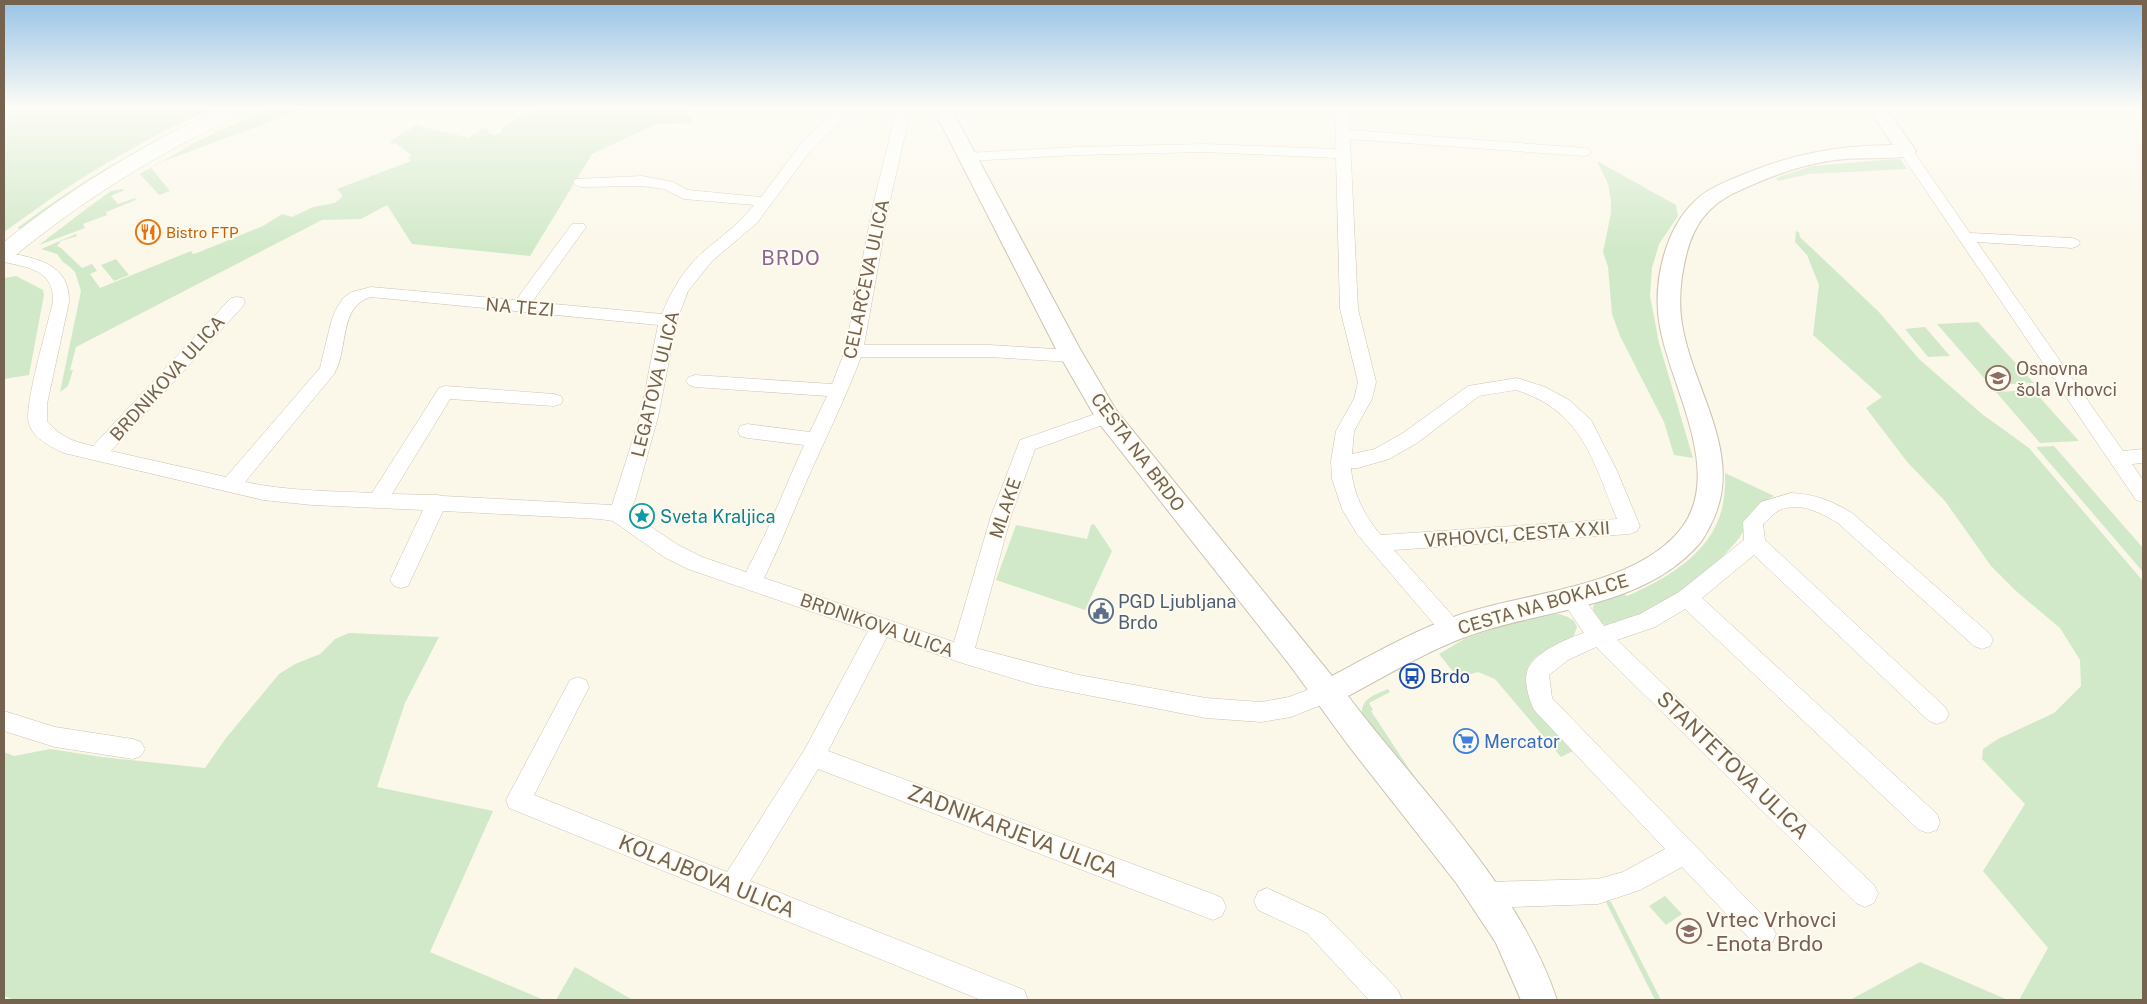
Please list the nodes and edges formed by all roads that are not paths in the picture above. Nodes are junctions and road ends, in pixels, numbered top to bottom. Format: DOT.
graph roads {
  1 [pos="1342,154"];
  2 [pos="147,155"];
  3 [pos="800,155"];
  4 [pos="893,155"];
  5 [pos="1006,155"];
  6 [pos="1832,155"];
  7 [pos="1909,155"];
  8 [pos="967,157"];
  9 [pos="581,182"];
  10 [pos="766,202"];
  11 [pos="578,227"];
  12 [pos="1965,236"];
  13 [pos="2072,243"];
  14 [pos="4,253"];
  15 [pos="4,257"];
  16 [pos="236,302"];
  17 [pos="520,307"];
  18 [pos="668,320"];
  19 [pos="854,351"];
  20 [pos="1072,356"];
  21 [pos="695,381"];
  22 [pos="839,391"];
  23 [pos="554,400"];
  24 [pos="1107,416"];
  25 [pos="747,431"];
  26 [pos="817,440"];
  27 [pos="97,454"];
  28 [pos="2143,456"];
  29 [pos="2118,458"];
  30 [pos="1341,461"];
  31 [pos="231,485"];
  32 [pos="2143,495"];
  33 [pos="378,501"];
  34 [pos="438,502"];
  35 [pos="618,514"];
  36 [pos="1375,543"];
  37 [pos="1755,543"];
  38 [pos="401,580"];
  39 [pos="751,582"];
  40 [pos="1570,596"];
  41 [pos="1686,598"];
  42 [pos="881,627"];
  43 [pos="1452,630"];
  44 [pos="1600,637"];
  45 [pos="1982,640"];
  46 [pos="962,654"];
  47 [pos="578,687"];
  48 [pos="1328,692"];
  49 [pos="1937,714"];
  50 [pos="4,721"];
  51 [pos="132,749"];
  52 [pos="813,756"];
  53 [pos="1928,822"];
  54 [pos="1683,852"];
  55 [pos="733,886"];
  56 [pos="1865,894"];
  57 [pos="1485,895"];
  58 [pos="1267,901"];
  59 [pos="1213,907"];
  60 [pos="1763,934"];
  61 [pos="1014,1000"];
  62 [pos="1388,1000"];
  63 [pos="1539,1000"];
  1 -- 30 [label="street"];
  2 -- 14 [label="main road"];
  3 -- 10 [label="street, LEGATOVA ULICA"];
  4 -- 19 [label="street, CELARČEVA ULICA"];
  5 -- 8 [label="street"];
  6 -- 40 [label="street, CESTA NA BOKALCE"];
  7 -- 12 [label="street"];
  8 -- 20 [label="street, CESTA NA BRDO"];
  9 -- 10 [label="street"];
  10 -- 18 [label="street, LEGATOVA ULICA"];
  11 -- 17 [label="street"];
  12 -- 13 [label="street"];
  12 -- 29 [label="street"];
  15 -- 27 [label="street, BRDNIKOVA ULICA"];
  16 -- 27 [label="street, BRDNIKOVA ULICA"];
  17 -- 18 [label="street, NA TEZI"];
  17 -- 31 [label="street, NA TEZI"];
  18 -- 35 [label="street, LEGATOVA ULICA"];
  19 -- 20 [label="street"];
  19 -- 22 [label="street, CELARČEVA ULICA"];
  20 -- 24 [label="street, CESTA NA BRDO"];
  21 -- 22 [label="street"];
  22 -- 26 [label="street, CELARČEVA ULICA"];
  23 -- 33 [label="street"];
  24 -- 46 [label="street, MLAKE"];
  24 -- 48 [label="street, CESTA NA BRDO"];
  25 -- 26 [label="street"];
  26 -- 39 [label="street, CELARČEVA ULICA"];
  27 -- 31 [label="street, BRDNIKOVA ULICA"];
  28 -- 29 [label="street"];
  29 -- 32 [label="street"];
  30 -- 36 [label="street"];
  30 -- 36 [label="street, VRHOVCI, CESTA XXII"];
  31 -- 33 [label="street, BRDNIKOVA ULICA"];
  33 -- 34 [label="street, BRDNIKOVA ULICA"];
  34 -- 35 [label="street, BRDNIKOVA ULICA"];
  34 -- 38 [label="street"];
  35 -- 39 [label="street, BRDNIKOVA ULICA"];
  36 -- 43 [label="street"];
  37 -- 41 [label="street"];
  37 -- 45 [label="street"];
  37 -- 49 [label="street"];
  39 -- 42 [label="street, BRDNIKOVA ULICA"];
  40 -- 43 [label="street, CESTA NA BOKALCE"];
  40 -- 44 [label="street, STANTETOVA ULICA"];
  41 -- 44 [label="street"];
  41 -- 53 [label="street"];
  42 -- 46 [label="street, BRDNIKOVA ULICA"];
  42 -- 52 [label="street"];
  43 -- 48 [label="street, CESTA NA BOKALCE"];
  44 -- 54 [label="street"];
  44 -- 56 [label="street, STANTETOVA ULICA"];
  46 -- 48 [label="street, BRDNIKOVA ULICA"];
  47 -- 55 [label="street, KOLAJBOVA ULICA"];
  48 -- 57 [label="street"];
  50 -- 51 [label="street"];
  52 -- 55 [label="street"];
  52 -- 59 [label="street, ZADNIKARJEVA ULICA"];
  54 -- 57 [label="street"];
  54 -- 60 [label="street"];
  55 -- 61 [label="street, KOLAJBOVA ULICA"];
  57 -- 63 [label="street"];
  58 -- 62 [label="street"];
}
